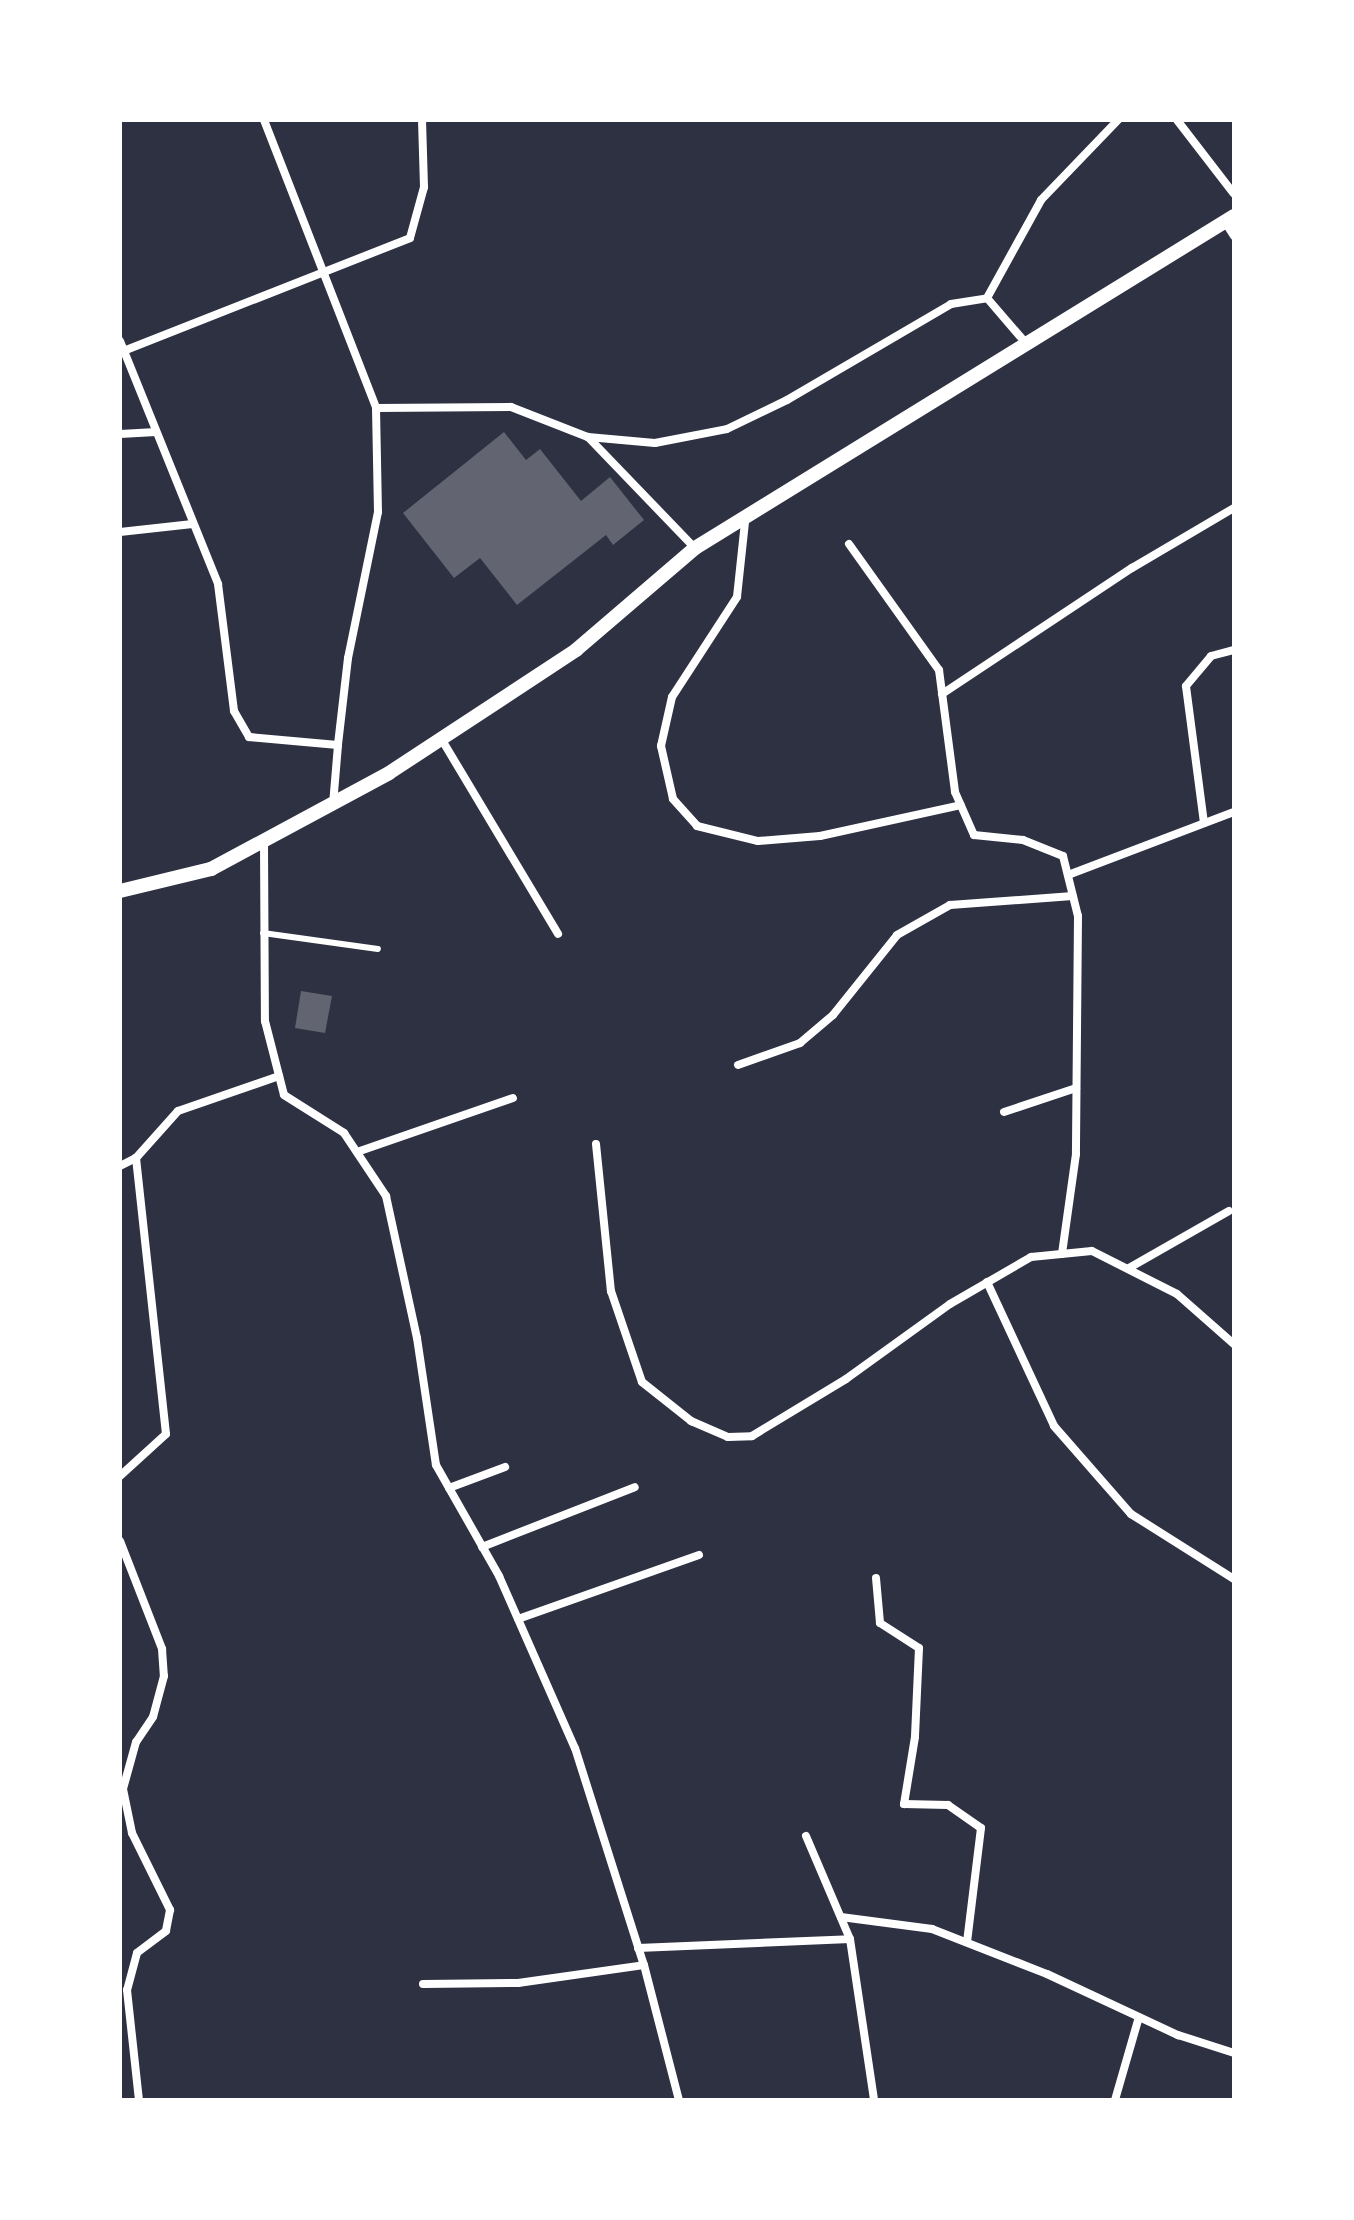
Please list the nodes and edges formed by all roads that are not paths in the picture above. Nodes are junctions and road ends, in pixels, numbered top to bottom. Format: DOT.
graph roads {
  1 [pos="264,120"];
  2 [pos="422,120"];
  3 [pos="1118,120"];
  4 [pos="1177,120"];
  5 [pos="1234,194"];
  6 [pos="1229,219"];
  7 [pos="1234,236"];
  8 [pos="322,274"];
  9 [pos="987,298"];
  10 [pos="120,341"];
  11 [pos="1024,341"];
  12 [pos="126,350"];
  13 [pos="376,408"];
  14 [pos="156,432"];
  15 [pos="120,434"];
  16 [pos="588,437"];
  17 [pos="1234,508"];
  18 [pos="745,522"];
  19 [pos="193,524"];
  20 [pos="120,532"];
  21 [pos="849,544"];
  22 [pos="695,548"];
  23 [pos="1234,650"];
  24 [pos="942,694"];
  25 [pos="442,740"];
  26 [pos="338,745"];
  27 [pos="332,805"];
  28 [pos="961,805"];
  29 [pos="1234,812"];
  30 [pos="1204,823"];
  31 [pos="264,844"];
  32 [pos="1068,875"];
  33 [pos="120,891"];
  34 [pos="1073,896"];
  35 [pos="262,933"];
  36 [pos="558,934"];
  37 [pos="378,949"];
  38 [pos="738,1065"];
  39 [pos="279,1076"];
  40 [pos="1076,1088"];
  41 [pos="513,1098"];
  42 [pos="1004,1112"];
  43 [pos="596,1144"];
  44 [pos="357,1152"];
  45 [pos="136,1158"];
  46 [pos="120,1166"];
  47 [pos="1229,1211"];
  48 [pos="1062,1254"];
  49 [pos="1129,1268"];
  50 [pos="987,1282"];
  51 [pos="1234,1344"];
  52 [pos="505,1467"];
  53 [pos="120,1476"];
  54 [pos="635,1487"];
  55 [pos="449,1488"];
  56 [pos="120,1541"];
  57 [pos="482,1547"];
  58 [pos="699,1555"];
  59 [pos="876,1578"];
  60 [pos="1234,1579"];
  61 [pos="518,1619"];
  62 [pos="806,1836"];
  63 [pos="841,1917"];
  64 [pos="850,1939"];
  65 [pos="967,1942"];
  66 [pos="638,1948"];
  67 [pos="644,1965"];
  68 [pos="423,1984"];
  69 [pos="1139,2017"];
  70 [pos="1234,2053"];
  71 [pos="139,2100"];
  72 [pos="679,2100"];
  73 [pos="874,2100"];
  74 [pos="1115,2100"];
  1 -- 8 [label="street"];
  2 -- 8 [label="street"];
  3 -- 9 [label="street"];
  4 -- 5 [label="street"];
  6 -- 7 [label="street"];
  6 -- 11 [label="street"];
  8 -- 12 [label="street"];
  8 -- 13 [label="street"];
  9 -- 11 [label="street"];
  9 -- 16 [label="street"];
  10 -- 12 [label="street"];
  11 -- 18 [label="street"];
  12 -- 14 [label="street"];
  13 -- 16 [label="street"];
  13 -- 26 [label="street"];
  14 -- 15 [label="street"];
  14 -- 19 [label="street"];
  16 -- 22 [label="street"];
  17 -- 24 [label="street"];
  18 -- 22 [label="street"];
  18 -- 28 [label="street"];
  19 -- 20 [label="street"];
  19 -- 26 [label="street"];
  21 -- 24 [label="street"];
  22 -- 25 [label="street"];
  23 -- 30 [label="street"];
  24 -- 28 [label="street"];
  25 -- 27 [label="street"];
  25 -- 36 [label="street"];
  26 -- 27 [label="street"];
  27 -- 31 [label="street"];
  28 -- 32 [label="street"];
  29 -- 30 [label="street"];
  30 -- 32 [label="street"];
  31 -- 33 [label="street"];
  31 -- 35 [label="street"];
  32 -- 34 [label="street"];
  34 -- 38 [label="street"];
  34 -- 40 [label="street"];
  35 -- 37 [label="lane"];
  35 -- 39 [label="street"];
  39 -- 44 [label="street"];
  39 -- 45 [label="street"];
  40 -- 42 [label="street"];
  40 -- 48 [label="street"];
  41 -- 44 [label="street"];
  43 -- 50 [label="street"];
  44 -- 55 [label="street"];
  45 -- 46 [label="street"];
  45 -- 53 [label="street"];
  47 -- 49 [label="street"];
  48 -- 49 [label="street"];
  48 -- 50 [label="street"];
  49 -- 51 [label="street"];
  50 -- 60 [label="street"];
  52 -- 55 [label="street"];
  54 -- 57 [label="street"];
  55 -- 57 [label="street"];
  56 -- 71 [label="street"];
  57 -- 61 [label="street"];
  58 -- 61 [label="street"];
  59 -- 65 [label="street"];
  61 -- 66 [label="street"];
  62 -- 63 [label="street"];
  63 -- 64 [label="street"];
  63 -- 65 [label="street"];
  64 -- 66 [label="street"];
  64 -- 73 [label="street"];
  65 -- 69 [label="street"];
  66 -- 67 [label="street"];
  67 -- 68 [label="street"];
  67 -- 72 [label="street"];
  69 -- 70 [label="street"];
  69 -- 74 [label="street"];
}
